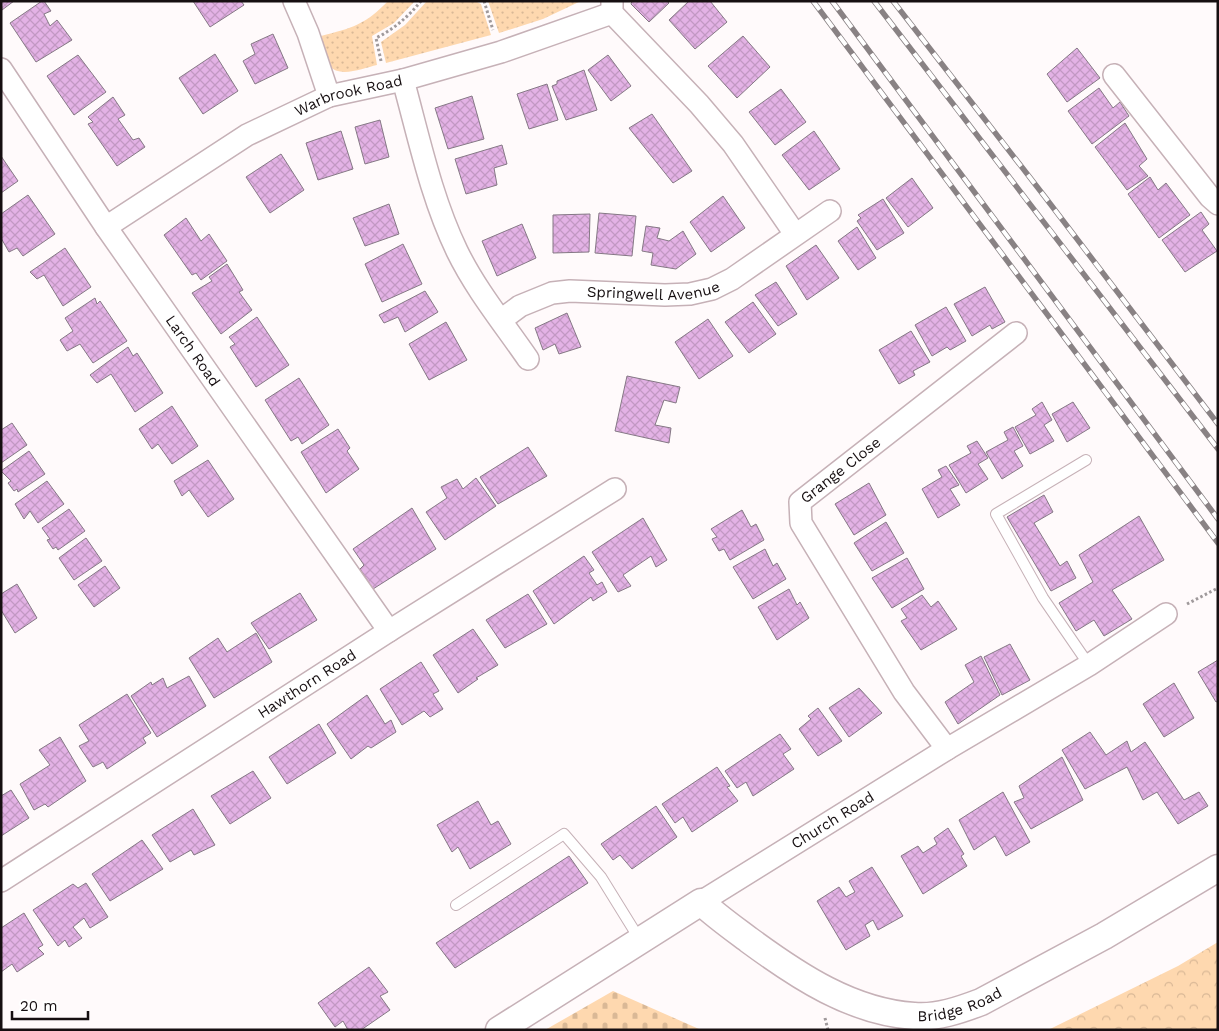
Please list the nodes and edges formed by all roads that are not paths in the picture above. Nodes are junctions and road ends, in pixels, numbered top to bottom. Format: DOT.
graph roads {
  1 [pos="294,1"];
  2 [pos="612,7"];
  3 [pos="1,69"];
  4 [pos="1114,75"];
  5 [pos="394,82"];
  6 [pos="329,96"];
  7 [pos="1218,204"];
  8 [pos="830,211"];
  9 [pos="106,227"];
  10 [pos="795,234"];
  11 [pos="501,320"];
  12 [pos="1016,333"];
  13 [pos="528,360"];
  14 [pos="1086,460"];
  15 [pos="615,489"];
  16 [pos="1166,614"];
  17 [pos="389,631"];
  18 [pos="1089,665"];
  19 [pos="947,749"];
  20 [pos="1218,868"];
  21 [pos="1,881"];
  22 [pos="701,902"];
  23 [pos="456,905"];
  24 [pos="640,941"];
  25 [pos="500,1030"];
  1 -- 6 [label="street"];
  2 -- 5 [label="street, Warbrook Road"];
  2 -- 10 [label="street"];
  3 -- 9 [label="street, Larch Road"];
  4 -- 7 [label="street"];
  5 -- 6 [label="street, Warbrook Road"];
  5 -- 11 [label="street"];
  6 -- 9 [label="street, Warbrook Road"];
  8 -- 10 [label="street, Springwell Avenue"];
  9 -- 17 [label="street, Larch Road"];
  10 -- 11 [label="street, Springwell Avenue"];
  11 -- 13 [label="street"];
  12 -- 19 [label="street, Grange Close"];
  14 -- 18 [label="lane"];
  15 -- 17 [label="street, Hawthorn Road"];
  16 -- 18 [label="street, Church Road"];
  17 -- 21 [label="street, Hawthorn Road"];
  18 -- 19 [label="street, Church Road"];
  19 -- 22 [label="street, Church Road"];
  20 -- 22 [label="street, Bridge Road"];
  22 -- 24 [label="street, Church Road"];
  23 -- 24 [label="lane"];
  24 -- 25 [label="street, Church Road"];
}
